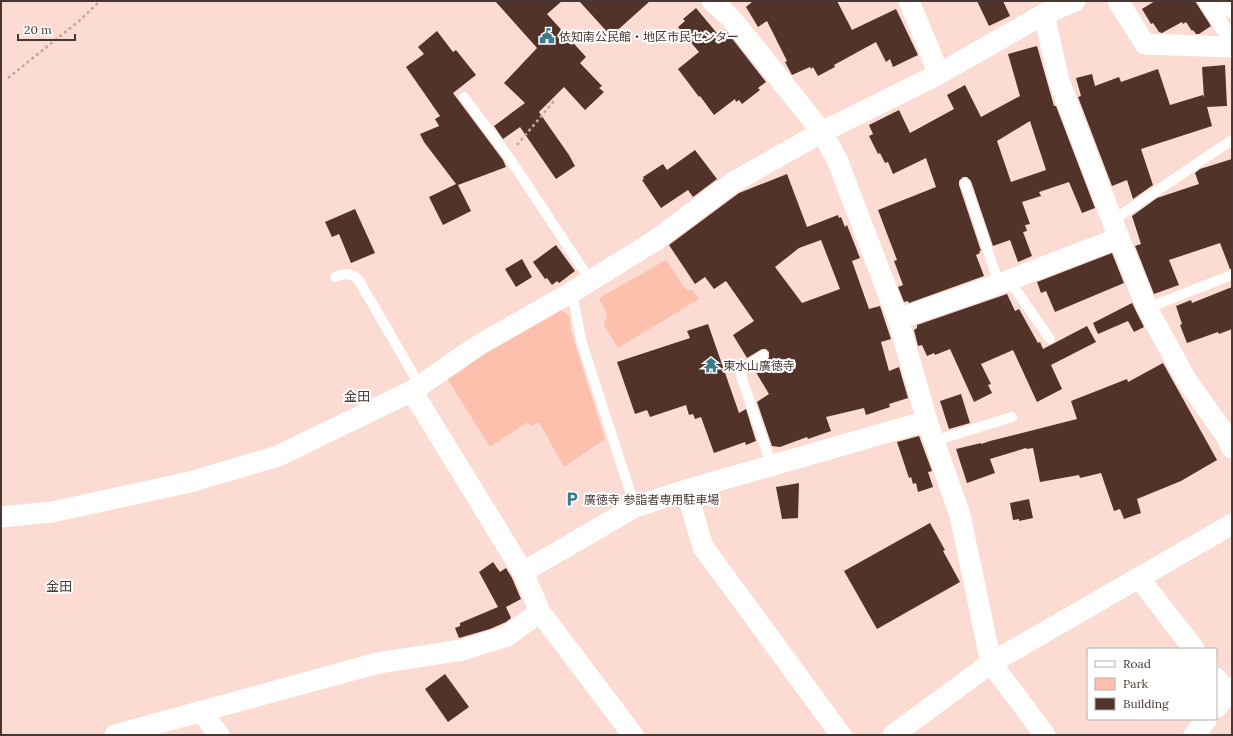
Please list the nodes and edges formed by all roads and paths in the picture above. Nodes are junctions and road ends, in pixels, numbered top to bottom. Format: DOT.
graph roads {
  1 [pos="100,1"];
  2 [pos="712,1"];
  3 [pos="909,1"];
  4 [pos="1075,1"];
  5 [pos="1118,1"];
  6 [pos="1206,1"];
  7 [pos="1228,1"];
  8 [pos="1232,8"];
  9 [pos="1044,14"];
  10 [pos="1232,42"];
  11 [pos="1232,46"];
  12 [pos="939,74"];
  13 [pos="8,78"];
  14 [pos="464,97"];
  15 [pos="554,101"];
  16 [pos="822,132"];
  17 [pos="1232,140"];
  18 [pos="508,156"];
  19 [pos="965,183"];
  20 [pos="1115,230"];
  21 [pos="1232,275"];
  22 [pos="335,277"];
  23 [pos="590,280"];
  24 [pos="1004,282"];
  25 [pos="572,292"];
  26 [pos="1147,308"];
  27 [pos="898,320"];
  28 [pos="1050,339"];
  29 [pos="763,355"];
  30 [pos="416,388"];
  31 [pos="1012,416"];
  32 [pos="927,421"];
  33 [pos="934,441"];
  34 [pos="1232,448"];
  35 [pos="772,466"];
  36 [pos="686,490"];
  37 [pos="635,507"];
  38 [pos="1,517"];
  39 [pos="1232,524"];
  40 [pos="523,572"];
  41 [pos="1139,578"];
  42 [pos="540,612"];
  43 [pos="1193,648"];
  44 [pos="991,663"];
  45 [pos="201,711"];
  46 [pos="1206,720"];
  47 [pos="115,735"];
  48 [pos="219,735"];
  49 [pos="633,735"];
  50 [pos="841,735"];
  51 [pos="893,735"];
  52 [pos="1045,735"];
  53 [pos="1194,735"];
  1 -- 13 [label="path"];
  2 -- 16 [label="street"];
  3 -- 12 [label="street"];
  4 -- 9 [label="street"];
  5 -- 11 [label="street"];
  6 -- 10 [label="street"];
  7 -- 8 [label="street"];
  9 -- 12 [label="street"];
  9 -- 20 [label="street"];
  12 -- 16 [label="street"];
  14 -- 18 [label="lane"];
  15 -- 18 [label="path"];
  16 -- 23 [label="street"];
  16 -- 27 [label="street"];
  17 -- 20 [label="lane"];
  18 -- 23 [label="lane"];
  19 -- 24 [label="lane"];
  20 -- 24 [label="street"];
  20 -- 26 [label="street"];
  21 -- 26 [label="lane"];
  22 -- 30 [label="lane"];
  23 -- 25 [label="street"];
  24 -- 27 [label="street"];
  24 -- 28 [label="lane"];
  25 -- 30 [label="street"];
  25 -- 37 [label="lane"];
  26 -- 34 [label="street"];
  27 -- 32 [label="street"];
  29 -- 35 [label="lane"];
  30 -- 38 [label="street"];
  30 -- 40 [label="street"];
  31 -- 33 [label="lane"];
  32 -- 33 [label="street"];
  32 -- 35 [label="street"];
  33 -- 44 [label="street"];
  35 -- 36 [label="street"];
  36 -- 37 [label="street"];
  36 -- 50 [label="street"];
  37 -- 40 [label="street"];
  39 -- 41 [label="street"];
  40 -- 42 [label="street"];
  41 -- 43 [label="street"];
  41 -- 44 [label="street"];
  42 -- 45 [label="street"];
  42 -- 49 [label="street"];
  44 -- 51 [label="street"];
  44 -- 52 [label="street"];
  45 -- 47 [label="street"];
  45 -- 48 [label="street"];
  46 -- 53 [label="street"];
}
